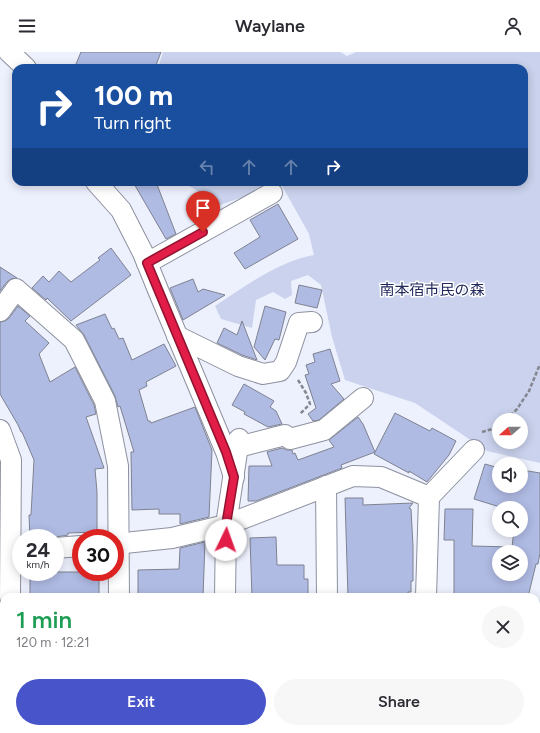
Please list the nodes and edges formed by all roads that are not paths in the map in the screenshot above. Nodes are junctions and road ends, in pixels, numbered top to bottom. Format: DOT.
graph roads {
  1 [pos="9,52"];
  2 [pos="22,64"];
  3 [pos="0,66"];
  4 [pos="100,186"];
  5 [pos="272,193"];
  6 [pos="147,263"];
  7 [pos="0,311"];
  8 [pos="312,322"];
  9 [pos="177,336"];
  10 [pos="362,398"];
  11 [pos="0,430"];
  12 [pos="474,450"];
  13 [pos="234,477"];
  14 [pos="326,486"];
  15 [pos="428,497"];
  16 [pos="226,525"];
  17 [pos="117,529"];
  18 [pos="124,543"];
  19 [pos="10,550"];
  20 [pos="119,581"];
  21 [pos="10,593"];
  22 [pos="120,593"];
  23 [pos="226,593"];
  24 [pos="326,593"];
  25 [pos="426,593"];
  1 -- 2 [label="street"];
  1 -- 3 [label="street"];
  4 -- 6 [label="street"];
  5 -- 6 [label="street"];
  6 -- 9 [label="street"];
  7 -- 17 [label="street"];
  8 -- 9 [label="street"];
  9 -- 13 [label="street"];
  10 -- 13 [label="street"];
  11 -- 19 [label="street"];
  12 -- 15 [label="street"];
  13 -- 16 [label="street"];
  14 -- 15 [label="street"];
  14 -- 16 [label="street"];
  14 -- 24 [label="street"];
  15 -- 25 [label="street"];
  16 -- 18 [label="street"];
  16 -- 23 [label="street"];
  19 -- 21 [label="street"];
  20 -- 22 [label="street"];
}
